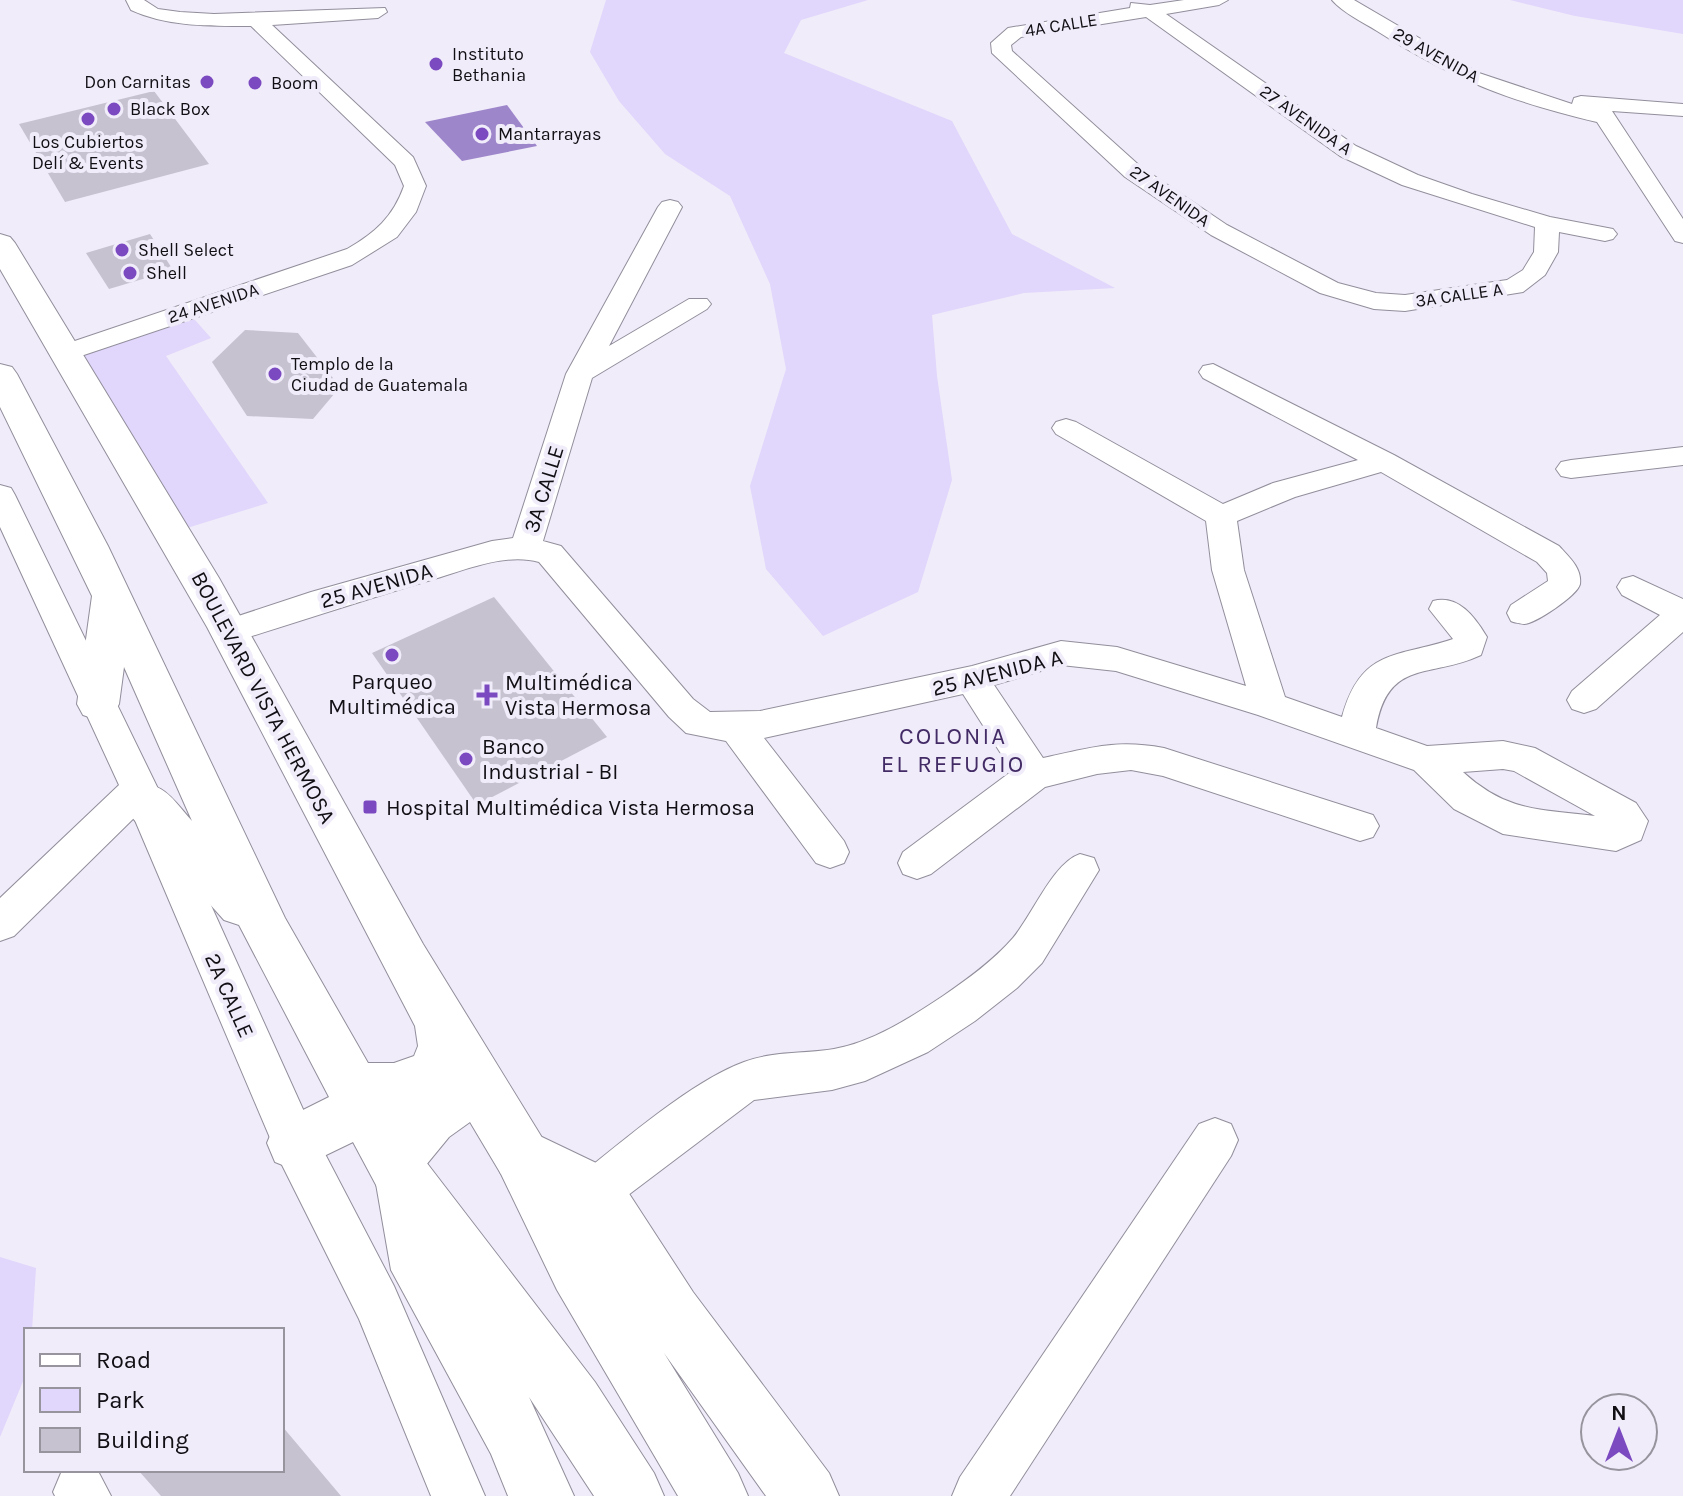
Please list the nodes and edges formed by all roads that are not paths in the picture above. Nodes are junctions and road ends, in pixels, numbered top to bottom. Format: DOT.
graph roads {
  1 [pos="135,0"];
  2 [pos="1114,0"];
  3 [pos="1219,0"];
  4 [pos="1341,0"];
  5 [pos="378,12"];
  6 [pos="1151,12"];
  7 [pos="255,19"];
  8 [pos="1001,43"];
  9 [pos="1605,117"];
  10 [pos="1679,119"];
  11 [pos="1640,130"];
  12 [pos="670,207"];
  13 [pos="1547,223"];
  14 [pos="1605,234"];
  15 [pos="1683,236"];
  16 [pos="0,243"];
  17 [pos="10,286"];
  18 [pos="1374,301"];
  19 [pos="698,304"];
  20 [pos="63,354"];
  21 [pos="1213,372"];
  22 [pos="0,374"];
  23 [pos="580,374"];
  24 [pos="1066,428"];
  25 [pos="1683,456"];
  26 [pos="1384,462"];
  27 [pos="1571,469"];
  28 [pos="0,495"];
  29 [pos="1221,516"];
  30 [pos="526,547"];
  31 [pos="1633,587"];
  32 [pos="112,595"];
  33 [pos="1445,609"];
  34 [pos="1523,613"];
  35 [pos="1683,613"];
  36 [pos="229,631"];
  37 [pos="972,679"];
  38 [pos="1584,700"];
  39 [pos="98,704"];
  40 [pos="1270,706"];
  41 [pos="699,723"];
  42 [pos="736,728"];
  43 [pos="1356,738"];
  44 [pos="1427,760"];
  45 [pos="1034,775"];
  46 [pos="142,795"];
  47 [pos="1360,826"];
  48 [pos="830,852"];
  49 [pos="917,863"];
  50 [pos="1080,870"];
  51 [pos="0,924"];
  52 [pos="267,933"];
  53 [pos="441,1024"];
  54 [pos="481,1093"];
  55 [pos="358,1098"];
  56 [pos="1215,1140"];
  57 [pos="295,1143"];
  58 [pos="521,1155"];
  59 [pos="398,1171"];
  60 [pos="595,1192"];
  61 [pos="458,1496"];
  62 [pos="541,1496"];
  63 [pos="631,1496"];
  64 [pos="715,1496"];
  65 [pos="806,1496"];
  66 [pos="979,1496"];
  1 -- 7 [label="street"];
  2 -- 6 [label="street, 27 AVENIDA A"];
  3 -- 6 [label="street, 4A CALLE"];
  4 -- 9 [label="street, 29 AVENIDA"];
  5 -- 7 [label="street"];
  6 -- 8 [label="street, 4A CALLE"];
  6 -- 13 [label="street, 27 AVENIDA A"];
  7 -- 20 [label="street, 24 AVENIDA"];
  8 -- 18 [label="street, 27 AVENIDA"];
  9 -- 10 [label="street, 29 AVENIDA"];
  9 -- 11 [label="street"];
  9 -- 15 [label="street"];
  12 -- 23 [label="street, 3A CALLE"];
  13 -- 14 [label="street, 27 AVENIDA A"];
  13 -- 18 [label="street, 3A CALLE A"];
  16 -- 17 [label="main road, BOULEVARD VISTA HERMOSA"];
  17 -- 20 [label="main road, BOULEVARD VISTA HERMOSA"];
  19 -- 23 [label="street"];
  20 -- 36 [label="main road, BOULEVARD VISTA HERMOSA"];
  21 -- 26 [label="street"];
  22 -- 32 [label="main road"];
  23 -- 30 [label="street, 3A CALLE"];
  24 -- 29 [label="street"];
  25 -- 27 [label="street"];
  26 -- 29 [label="street"];
  26 -- 34 [label="street"];
  28 -- 39 [label="street, 2A CALLE"];
  29 -- 40 [label="street"];
  30 -- 36 [label="street, 25 AVENIDA"];
  30 -- 41 [label="street, 3A CALLE"];
  31 -- 35 [label="street"];
  32 -- 39 [label="main road"];
  32 -- 52 [label="main road"];
  33 -- 43 [label="street"];
  35 -- 38 [label="street"];
  36 -- 53 [label="main road, BOULEVARD VISTA HERMOSA"];
  37 -- 40 [label="street, 25 AVENIDA A"];
  37 -- 42 [label="street, 25 AVENIDA A"];
  37 -- 45 [label="street"];
  39 -- 46 [label="street, 2A CALLE"];
  40 -- 43 [label="street, 25 AVENIDA A"];
  41 -- 42 [label="street, 25 AVENIDA A"];
  42 -- 48 [label="street"];
  43 -- 44 [label="street, 25 AVENIDA A"];
  45 -- 47 [label="street"];
  45 -- 49 [label="street"];
  46 -- 51 [label="street"];
  46 -- 52 [label="main road"];
  46 -- 57 [label="street, 2A CALLE"];
  50 -- 60 [label="street"];
  52 -- 55 [label="main road"];
  53 -- 54 [label="main road, BOULEVARD VISTA HERMOSA"];
  53 -- 55 [label="main road"];
  54 -- 58 [label="main road, BOULEVARD VISTA HERMOSA"];
  54 -- 59 [label="main road"];
  55 -- 57 [label="main road"];
  55 -- 59 [label="main road"];
  56 -- 66 [label="street"];
  57 -- 61 [label="street, 2A CALLE"];
  58 -- 60 [label="main road"];
  58 -- 64 [label="main road, BOULEVARD VISTA HERMOSA"];
  59 -- 62 [label="main road"];
  59 -- 63 [label="main road"];
  60 -- 65 [label="main road"];
}
